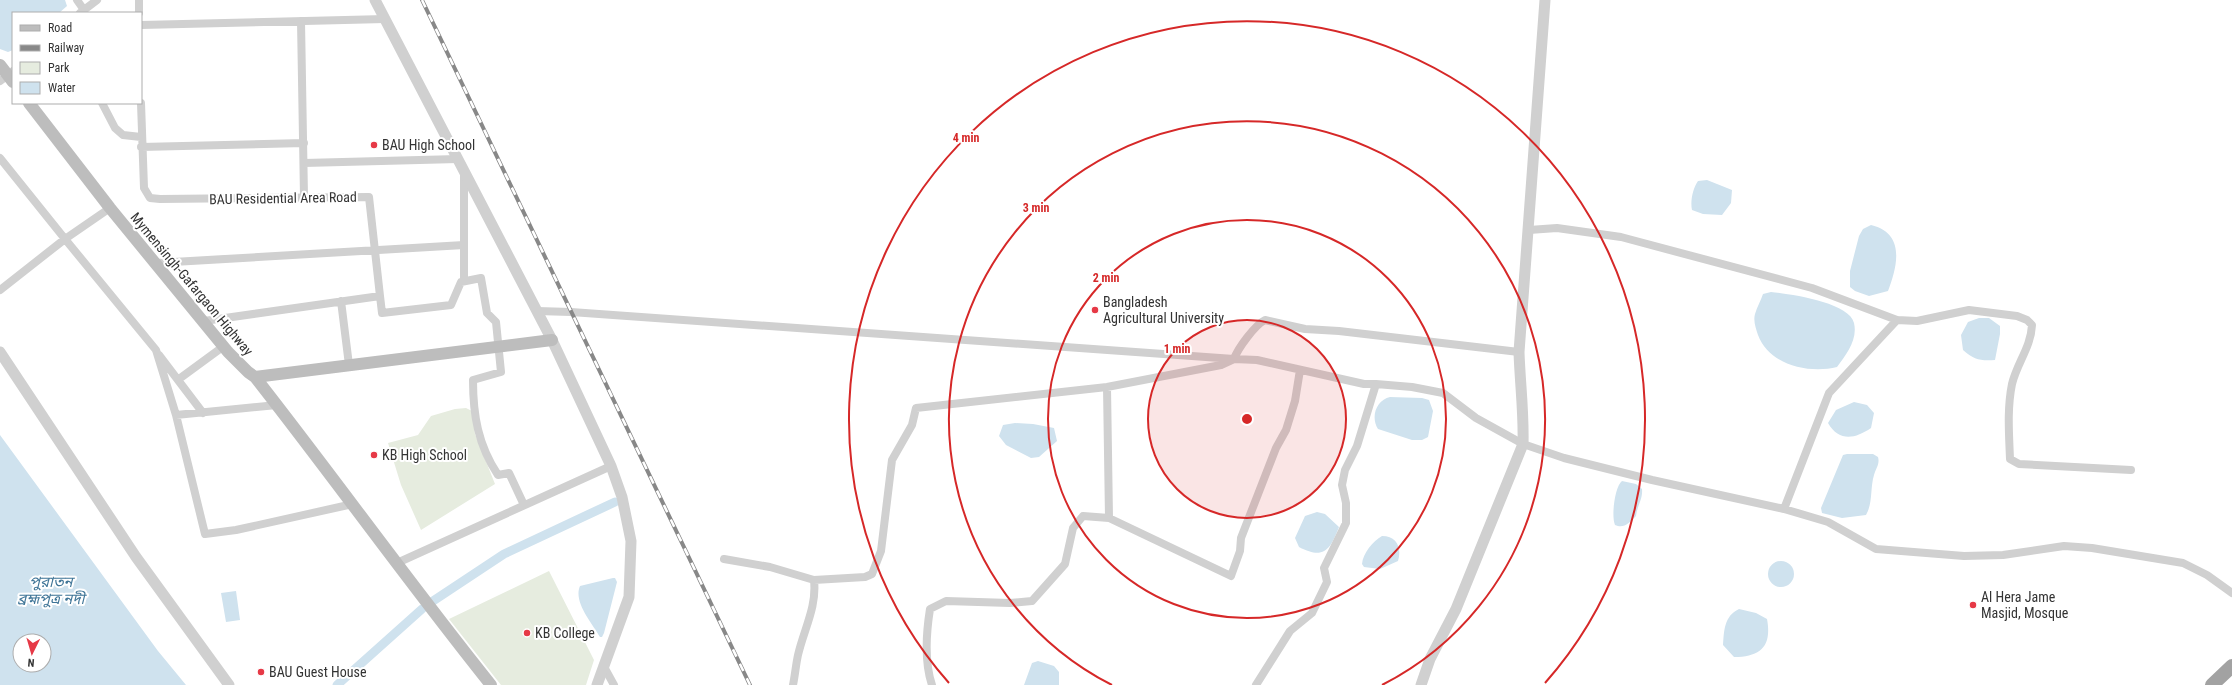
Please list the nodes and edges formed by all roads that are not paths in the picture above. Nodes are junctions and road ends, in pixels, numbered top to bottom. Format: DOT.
graph roads {
  1 [pos="77,0"];
  2 [pos="97,0"];
  3 [pos="139,0"];
  4 [pos="375,0"];
  5 [pos="1545,0"];
  6 [pos="82,12"];
  7 [pos="139,12"];
  8 [pos="385,19"];
  9 [pos="301,21"];
  10 [pos="142,25"];
  11 [pos="30,104"];
  12 [pos="103,104"];
  13 [pos="141,104"];
  14 [pos="141,137"];
  15 [pos="304,143"];
  16 [pos="141,147"];
  17 [pos="0,158"];
  18 [pos="458,159"];
  19 [pos="304,163"];
  20 [pos="464,170"];
  21 [pos="304,197"];
  22 [pos="110,208"];
  23 [pos="1529,230"];
  24 [pos="65,239"];
  25 [pos="464,245"];
  26 [pos="375,250"];
  27 [pos="156,263"];
  28 [pos="464,281"];
  29 [pos="0,290"];
  30 [pos="380,296"];
  31 [pos="341,301"];
  32 [pos="537,311"];
  33 [pos="1897,320"];
  34 [pos="204,321"];
  35 [pos="552,340"];
  36 [pos="224,346"];
  37 [pos="498,347"];
  38 [pos="156,350"];
  39 [pos="0,352"];
  40 [pos="1518,352"];
  41 [pos="1234,359"];
  42 [pos="350,365"];
  43 [pos="1300,370"];
  44 [pos="255,377"];
  45 [pos="179,379"];
  46 [pos="1376,384"];
  47 [pos="1107,387"];
  48 [pos="277,405"];
  49 [pos="203,413"];
  50 [pos="176,415"];
  51 [pos="1524,444"];
  52 [pos="611,466"];
  53 [pos="2131,470"];
  54 [pos="353,504"];
  55 [pos="524,504"];
  56 [pos="1784,509"];
  57 [pos="1109,518"];
  58 [pos="724,559"];
  59 [pos="397,563"];
  60 [pos="814,580"];
  61 [pos="2232,593"];
  62 [pos="603,665"];
  63 [pos="2232,666"];
  64 [pos="229,685"];
  65 [pos="491,685"];
  66 [pos="597,685"];
  67 [pos="614,685"];
  68 [pos="793,685"];
  69 [pos="932,685"];
  70 [pos="1256,685"];
  71 [pos="1421,685"];
  72 [pos="2212,685"];
  1 -- 6 [label="street"];
  2 -- 6 [label="street"];
  3 -- 7 [label="street"];
  4 -- 8 [label="street"];
  5 -- 23 [label="street"];
  8 -- 9 [label="street"];
  8 -- 18 [label="street"];
  9 -- 10 [label="street"];
  9 -- 15 [label="street"];
  11 -- 22 [label="main road, Mymensingh-Gafargaon Highway"];
  12 -- 14 [label="street"];
  13 -- 14 [label="street, BAU Residential Area Road"];
  14 -- 16 [label="street, BAU Residential Area Road"];
  15 -- 16 [label="street"];
  15 -- 19 [label="street"];
  16 -- 21 [label="street, BAU Residential Area Road"];
  17 -- 24 [label="street"];
  18 -- 19 [label="street"];
  18 -- 20 [label="street"];
  19 -- 21 [label="street"];
  20 -- 25 [label="street"];
  20 -- 32 [label="street"];
  21 -- 26 [label="street, BAU Residential Area Road"];
  22 -- 24 [label="street"];
  22 -- 27 [label="main road, Mymensingh-Gafargaon Highway"];
  23 -- 33 [label="street"];
  23 -- 40 [label="street"];
  24 -- 29 [label="street"];
  24 -- 38 [label="street"];
  25 -- 26 [label="street"];
  25 -- 28 [label="street"];
  26 -- 27 [label="street"];
  26 -- 30 [label="street, BAU Residential Area Road"];
  27 -- 34 [label="main road, Mymensingh-Gafargaon Highway"];
  28 -- 30 [label="street, BAU Residential Area Road"];
  28 -- 37 [label="street"];
  30 -- 31 [label="street"];
  31 -- 34 [label="street"];
  31 -- 42 [label="street"];
  32 -- 35 [label="street"];
  32 -- 41 [label="street"];
  33 -- 53 [label="street"];
  33 -- 56 [label="street"];
  34 -- 36 [label="main road, Mymensingh-Gafargaon Highway"];
  35 -- 37 [label="main road"];
  35 -- 52 [label="street"];
  36 -- 44 [label="main road, Mymensingh-Gafargaon Highway"];
  36 -- 45 [label="street"];
  37 -- 42 [label="main road"];
  37 -- 55 [label="street"];
  38 -- 45 [label="street"];
  38 -- 50 [label="street"];
  39 -- 64 [label="street"];
  40 -- 41 [label="street"];
  40 -- 51 [label="street"];
  41 -- 43 [label="street"];
  41 -- 47 [label="street"];
  42 -- 44 [label="main road"];
  43 -- 46 [label="street"];
  43 -- 57 [label="street"];
  44 -- 48 [label="main road, Mymensingh-Gafargaon Highway"];
  45 -- 49 [label="street"];
  46 -- 51 [label="street"];
  46 -- 70 [label="street"];
  47 -- 57 [label="street"];
  47 -- 60 [label="street"];
  48 -- 49 [label="street"];
  48 -- 54 [label="main road, Mymensingh-Gafargaon Highway"];
  49 -- 50 [label="street"];
  50 -- 54 [label="street"];
  51 -- 56 [label="street"];
  51 -- 71 [label="street"];
  52 -- 55 [label="street"];
  52 -- 62 [label="street"];
  54 -- 59 [label="main road, Mymensingh-Gafargaon Highway"];
  55 -- 59 [label="street"];
  56 -- 61 [label="street"];
  57 -- 69 [label="street"];
  58 -- 60 [label="street"];
  59 -- 65 [label="main road, Mymensingh-Gafargaon Highway"];
  60 -- 68 [label="street"];
  62 -- 66 [label="street"];
  62 -- 67 [label="street"];
  63 -- 72 [label="highway"];
}
